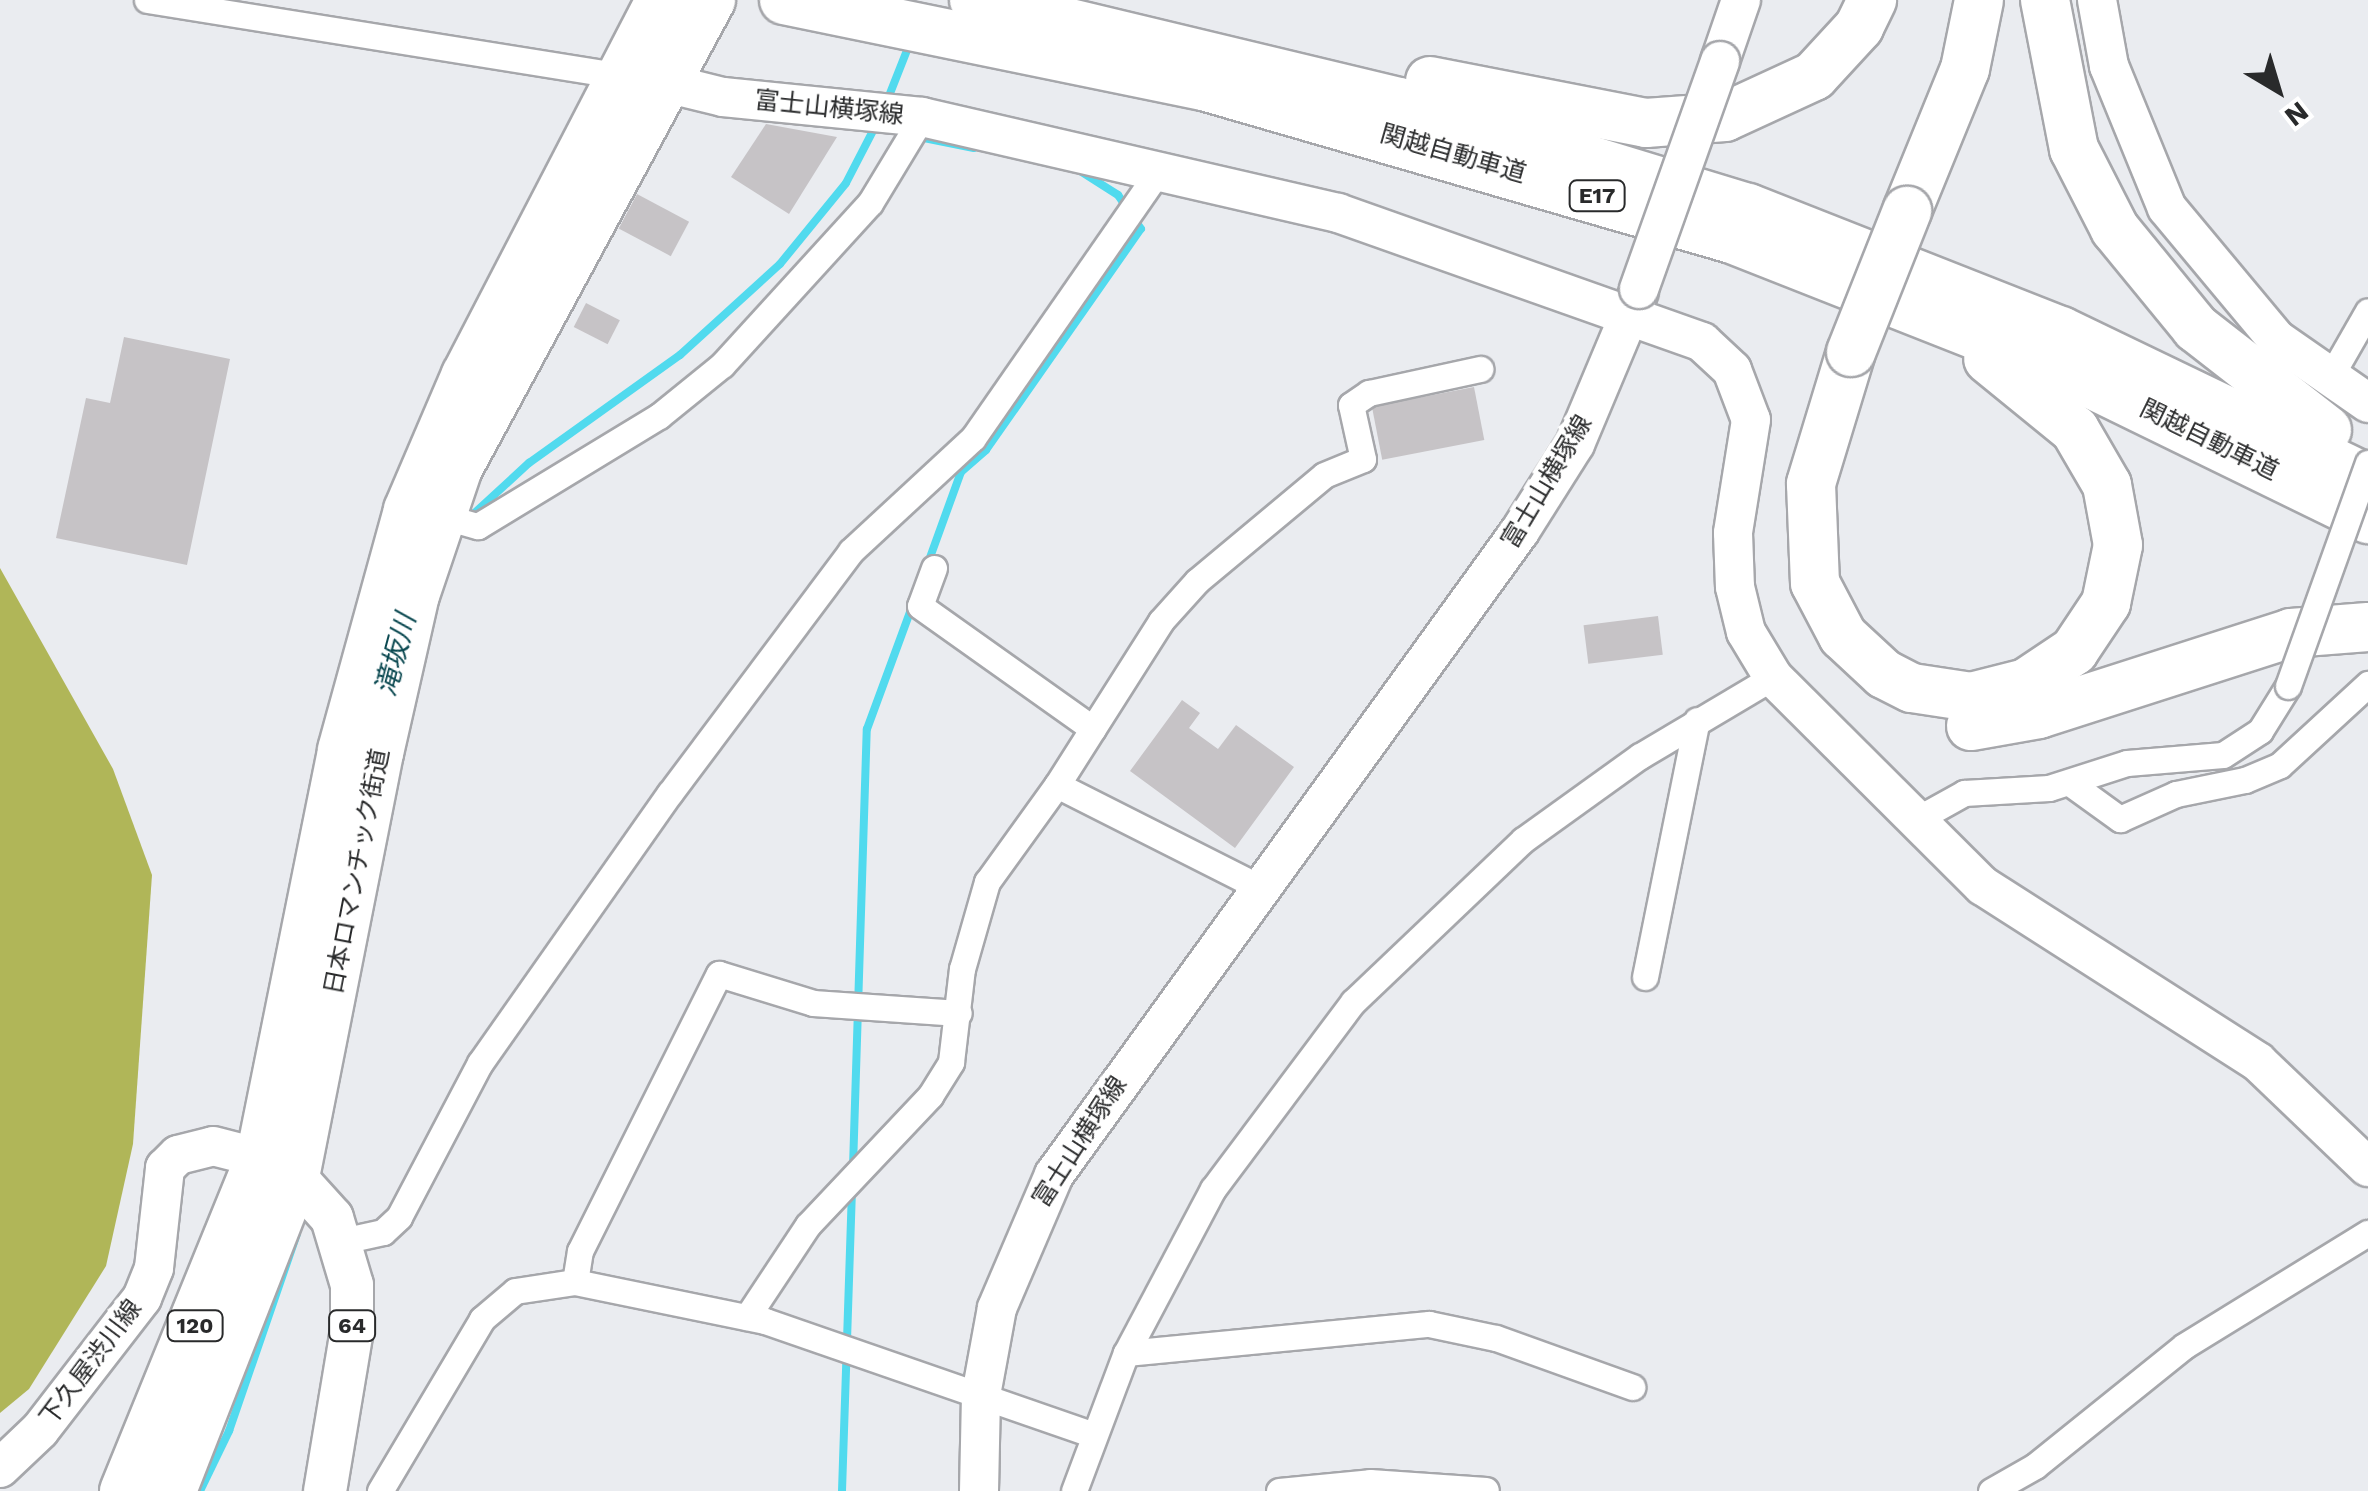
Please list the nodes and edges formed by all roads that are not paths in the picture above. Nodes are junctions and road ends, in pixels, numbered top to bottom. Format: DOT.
graph roads {
  1 [pos="147,0"];
  2 [pos="660,0"];
  3 [pos="711,0"];
  4 [pos="784,0"];
  5 [pos="1741,0"];
  6 [pos="1872,0"];
  7 [pos="1952,0"];
  8 [pos="1980,0"];
  9 [pos="2046,0"];
  10 [pos="2096,0"];
  11 [pos="981,1"];
  12 [pos="209,6"];
  13 [pos="649,74"];
  14 [pos="896,113"];
  15 [pos="1382,134"];
  16 [pos="1159,170"];
  17 [pos="1896,207"];
  18 [pos="1636,301"];
  19 [pos="2368,311"];
  20 [pos="1840,348"];
  21 [pos="1480,369"];
  22 [pos="2329,379"];
  23 [pos="2368,403"];
  24 [pos="2368,460"];
  25 [pos="2368,479"];
  26 [pos="442,516"];
  27 [pos="2368,519"];
  28 [pos="934,568"];
  29 [pos="2368,628"];
  30 [pos="1773,676"];
  31 [pos="2368,684"];
  32 [pos="1696,720"];
  33 [pos="1093,729"];
  34 [pos="2070,782"];
  35 [pos="1058,785"];
  36 [pos="1912,822"];
  37 [pos="1261,888"];
  38 [pos="1646,977"];
  39 [pos="959,1013"];
  40 [pos="2368,1167"];
  41 [pos="277,1168"];
  42 [pos="2368,1233"];
  43 [pos="342,1242"];
  44 [pos="575,1282"];
  45 [pos="747,1317"];
  46 [pos="1126,1354"];
  47 [pos="1632,1387"];
  48 [pos="981,1395"];
  49 [pos="1094,1434"];
  50 [pos="0,1468"];
  51 [pos="1486,1490"];
  52 [pos="124,1491"];
  53 [pos="172,1491"];
  54 [pos="325,1491"];
  55 [pos="380,1491"];
  56 [pos="979,1491"];
  57 [pos="1074,1491"];
  58 [pos="1279,1491"];
  59 [pos="1991,1491"];
  1 -- 12 [label="street"];
  2 -- 13 [label="highway, 日本ロマンチック街道 / 120"];
  3 -- 13 [label="highway, 日本ロマンチック街道 / 120"];
  4 -- 15 [label="highway, 関越自動車道 / E17"];
  5 -- 18 [label="main road, bridge"];
  6 -- 11 [label="highway"];
  7 -- 17 [label="highway"];
  8 -- 17 [label="highway"];
  9 -- 24 [label="highway"];
  10 -- 22 [label="main road"];
  11 -- 25 [label="highway, 関越自動車道 / E17"];
  12 -- 13 [label="street"];
  13 -- 14 [label="main road, 富士山横塚線"];
  13 -- 26 [label="highway, 日本ロマンチック街道 / 120"];
  13 -- 41 [label="highway, 日本ロマンチック街道 / 120"];
  14 -- 16 [label="main road, 富士山横塚線"];
  14 -- 26 [label="street"];
  15 -- 20 [label="highway"];
  15 -- 27 [label="highway, 関越自動車道 / E17"];
  16 -- 18 [label="main road, 富士山横塚線"];
  16 -- 43 [label="street"];
  17 -- 20 [label="highway"];
  18 -- 30 [label="main road"];
  18 -- 37 [label="main road, 富士山横塚線"];
  19 -- 22 [label="street"];
  20 -- 29 [label="highway"];
  21 -- 33 [label="street"];
  22 -- 23 [label="main road"];
  24 -- 34 [label="street, bridge"];
  26 -- 41 [label="highway, 日本ロマンチック街道 / 120"];
  28 -- 33 [label="street"];
  30 -- 32 [label="street"];
  30 -- 36 [label="main road"];
  31 -- 34 [label="street"];
  32 -- 38 [label="street"];
  32 -- 46 [label="street"];
  33 -- 35 [label="street"];
  34 -- 36 [label="street"];
  35 -- 37 [label="street"];
  35 -- 39 [label="street"];
  36 -- 40 [label="main road"];
  37 -- 48 [label="main road, 富士山横塚線"];
  39 -- 44 [label="street"];
  39 -- 45 [label="street"];
  41 -- 43 [label="main road, 64"];
  41 -- 50 [label="main road, 下久屋渋川線"];
  41 -- 52 [label="highway, 日本ロマンチック街道 / 120"];
  41 -- 53 [label="highway, 日本ロマンチック街道 / 120"];
  42 -- 59 [label="street"];
  43 -- 54 [label="main road, 64"];
  44 -- 45 [label="street"];
  44 -- 55 [label="street"];
  45 -- 48 [label="street"];
  46 -- 47 [label="street"];
  46 -- 49 [label="street"];
  48 -- 49 [label="street"];
  48 -- 56 [label="main road, 富士山横塚線"];
  49 -- 57 [label="street"];
  51 -- 58 [label="street"];
}
